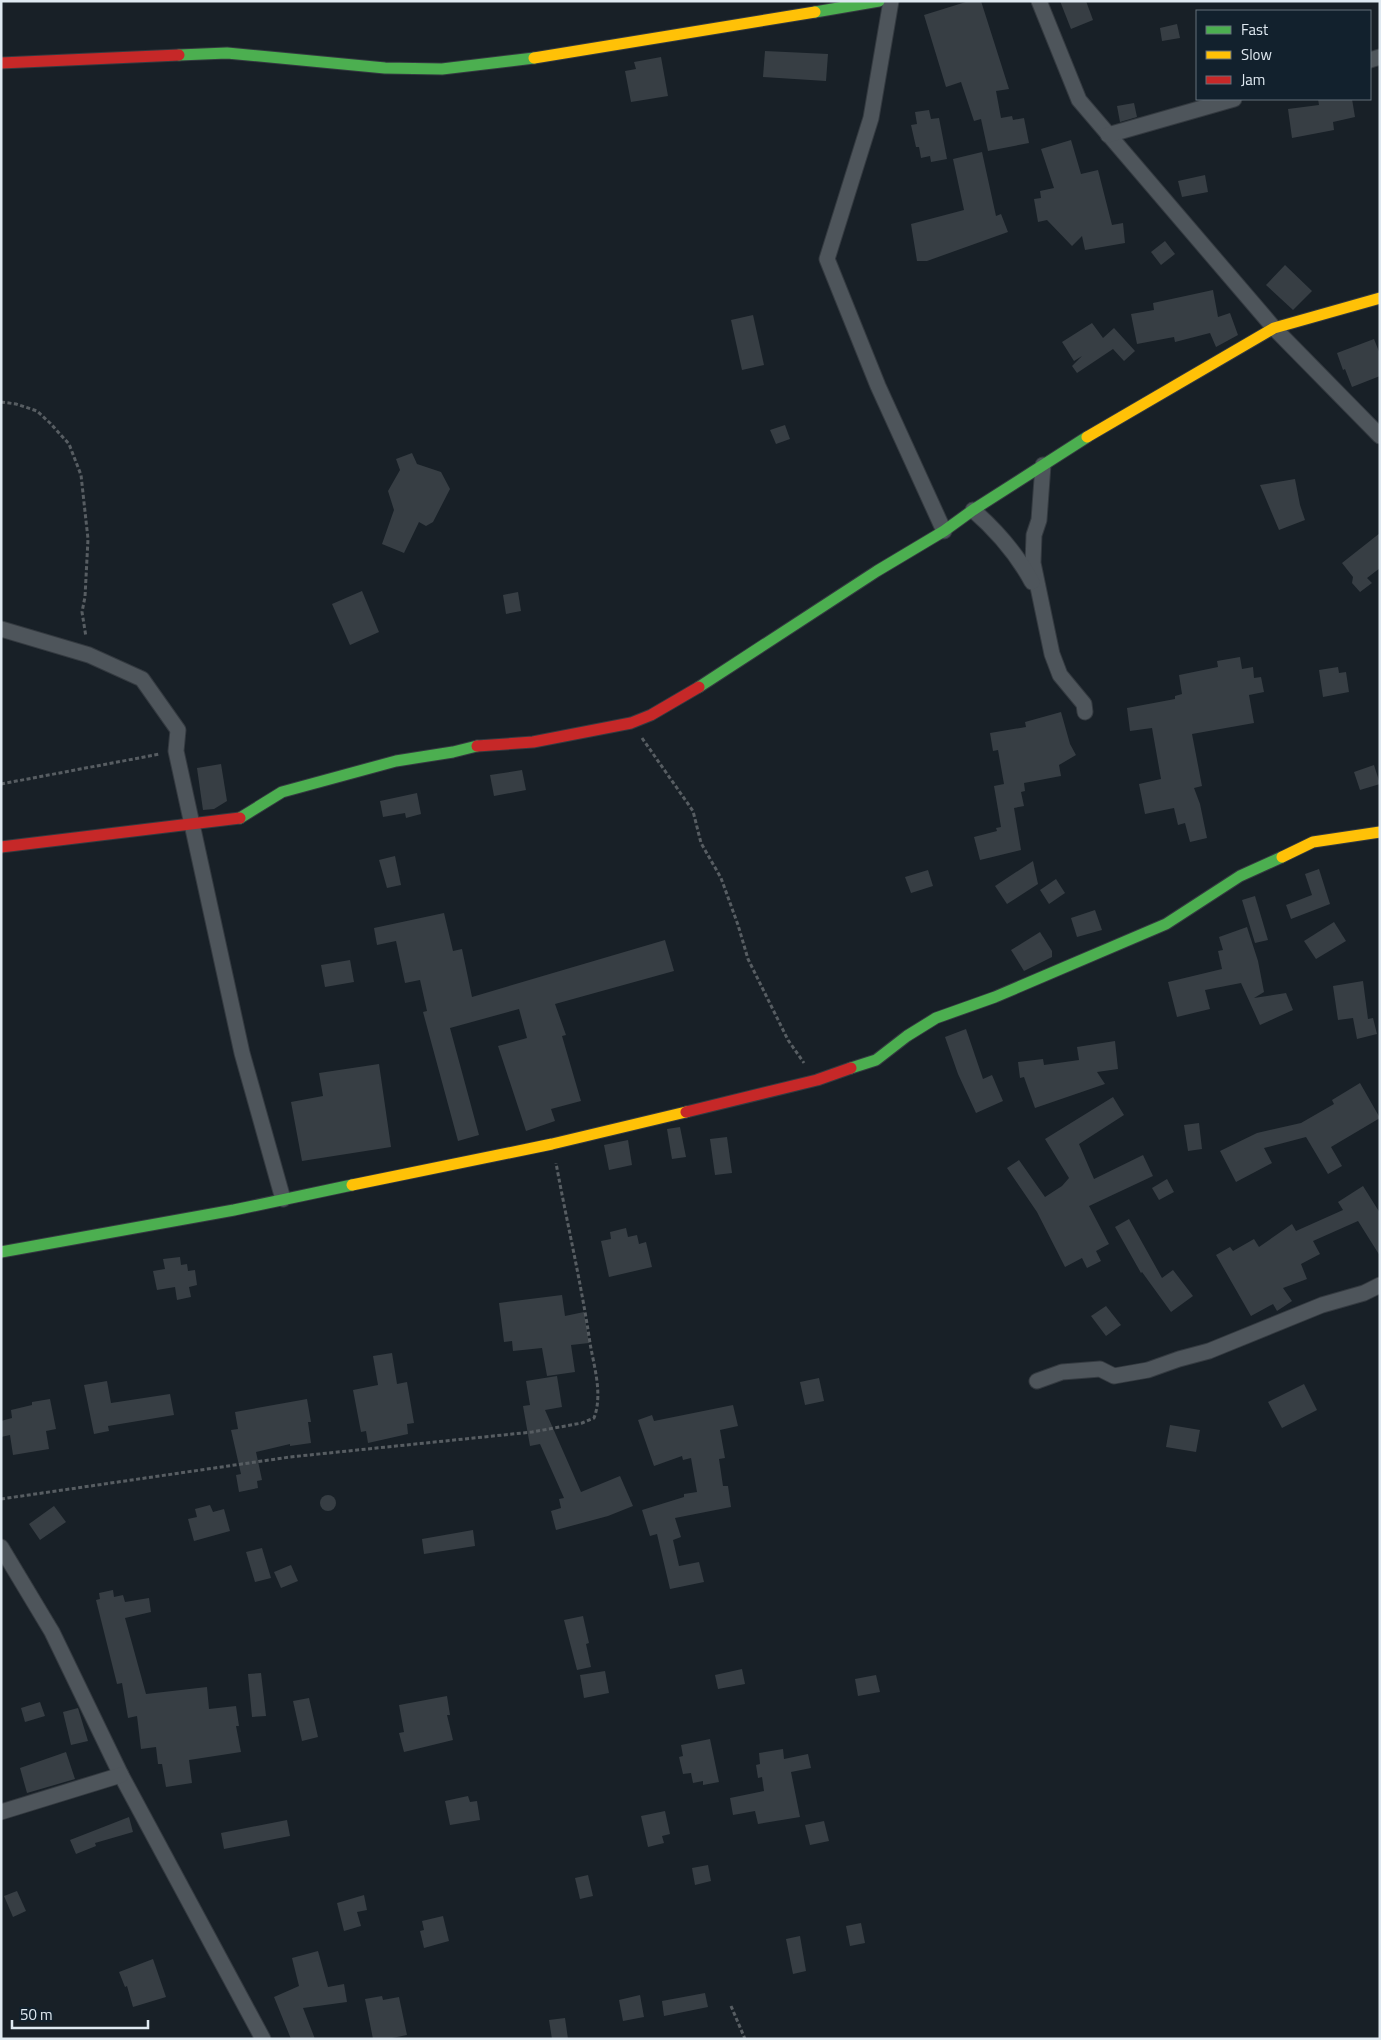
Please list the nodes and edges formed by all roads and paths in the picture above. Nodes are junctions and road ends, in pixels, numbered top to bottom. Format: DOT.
graph roads {
  1 [pos="879,1"];
  2 [pos="891,1"];
  3 [pos="1039,1"];
  4 [pos="1,63"];
  5 [pos="1230,100"];
  6 [pos="1108,135"];
  7 [pos="1380,298"];
  8 [pos="1274,328"];
  9 [pos="1,402"];
  10 [pos="1380,436"];
  11 [pos="1042,465"];
  12 [pos="973,510"];
  13 [pos="944,531"];
  14 [pos="1042,603"];
  15 [pos="1,628"];
  16 [pos="89,655"];
  17 [pos="1085,712"];
  18 [pos="631,723"];
  19 [pos="176,751"];
  20 [pos="1,784"];
  21 [pos="192,824"];
  22 [pos="1380,832"];
  23 [pos="1,847"];
  24 [pos="816,1080"];
  25 [pos="552,1144"];
  26 [pos="283,1199"];
  27 [pos="1,1252"];
  28 [pos="1380,1285"];
  29 [pos="1038,1381"];
  30 [pos="1,1499"];
  31 [pos="1,1547"];
  32 [pos="121,1775"];
  33 [pos="1,1812"];
  34 [pos="731,2006"];
  35 [pos="262,2039"];
  36 [pos="744,2039"];
  1 -- 4 [label="street"];
  2 -- 13 [label="street"];
  3 -- 6 [label="street"];
  5 -- 6 [label="street"];
  6 -- 8 [label="street"];
  7 -- 8 [label="street"];
  8 -- 10 [label="street"];
  8 -- 11 [label="street"];
  9 -- 16 [label="path"];
  11 -- 12 [label="street"];
  11 -- 14 [label="street"];
  12 -- 13 [label="street"];
  12 -- 14 [label="street"];
  13 -- 18 [label="street"];
  14 -- 17 [label="street"];
  15 -- 16 [label="street"];
  16 -- 19 [label="street"];
  18 -- 21 [label="street"];
  18 -- 24 [label="path"];
  19 -- 20 [label="path"];
  19 -- 21 [label="street"];
  21 -- 23 [label="street"];
  21 -- 26 [label="street"];
  22 -- 24 [label="street"];
  24 -- 25 [label="street"];
  25 -- 26 [label="street"];
  25 -- 30 [label="path"];
  26 -- 27 [label="street"];
  28 -- 29 [label="street"];
  31 -- 32 [label="street"];
  32 -- 33 [label="street"];
  32 -- 35 [label="street"];
  34 -- 36 [label="path"];
}
